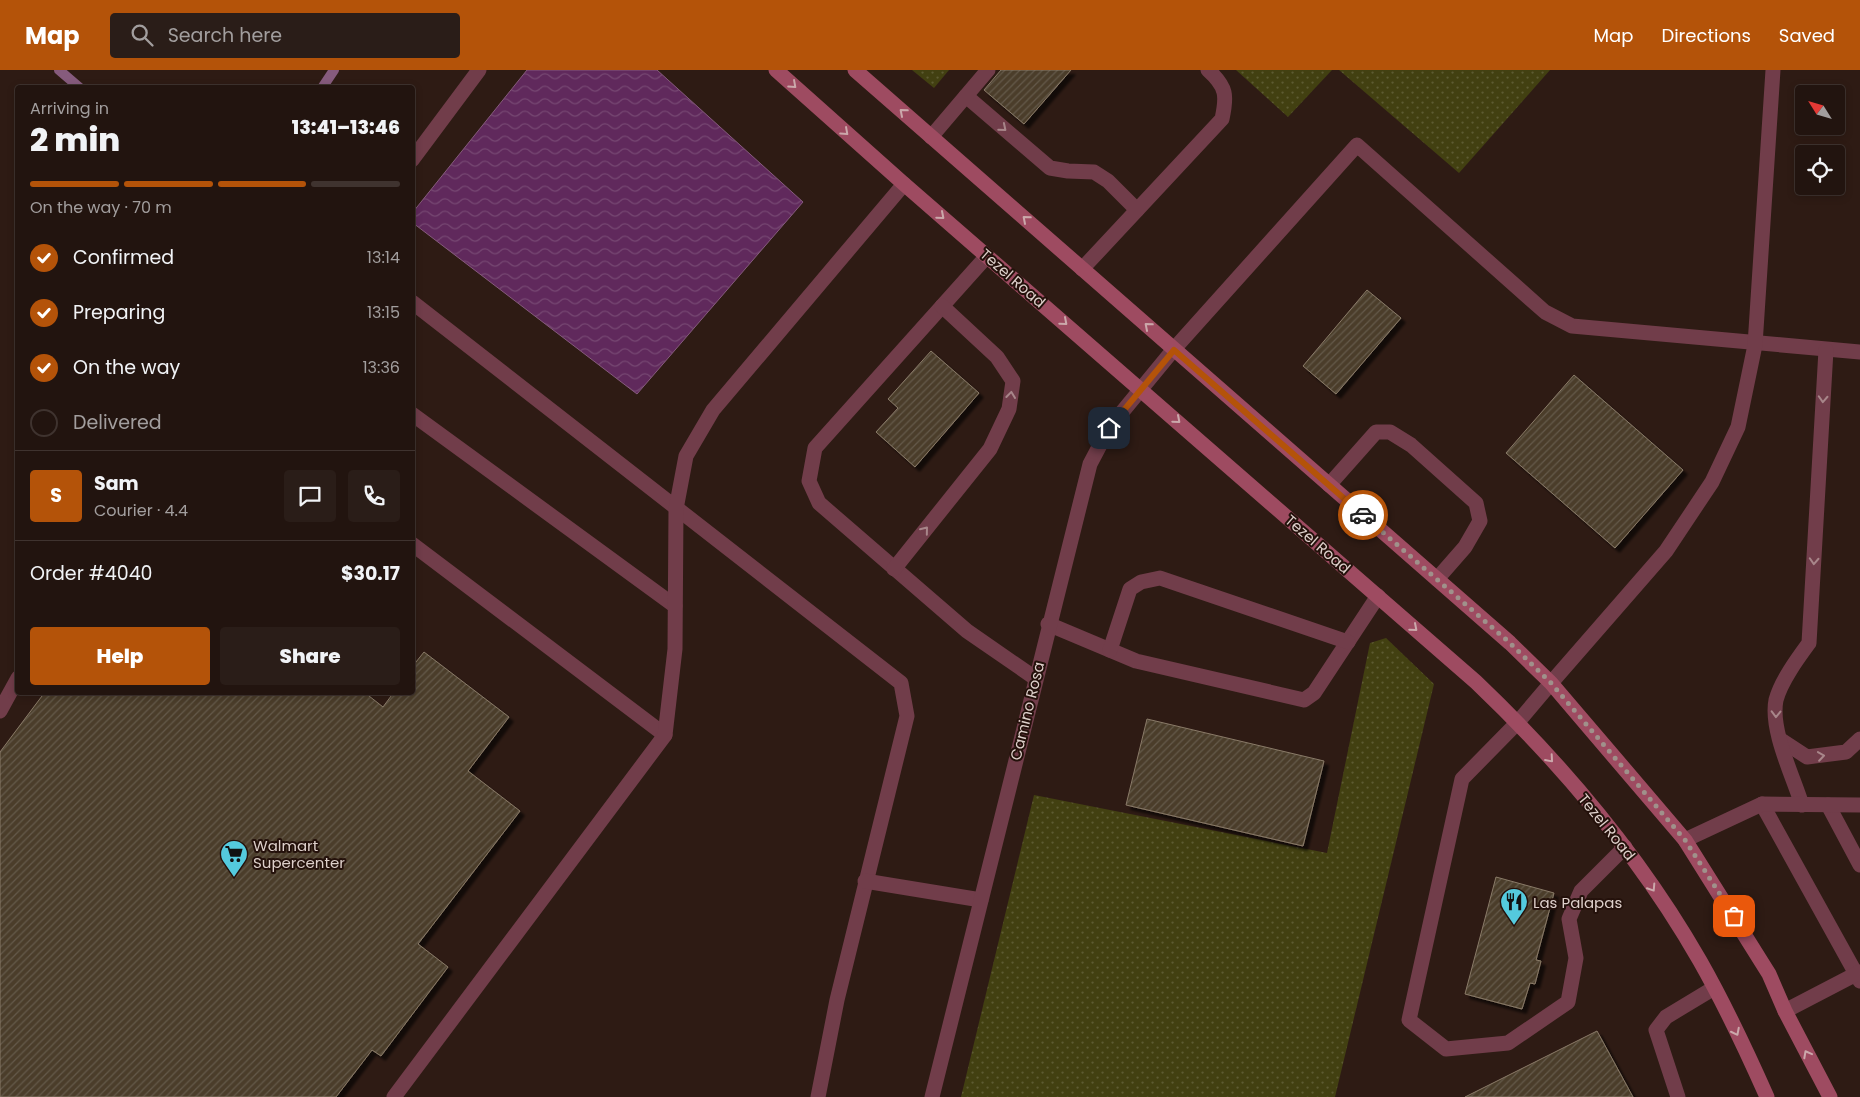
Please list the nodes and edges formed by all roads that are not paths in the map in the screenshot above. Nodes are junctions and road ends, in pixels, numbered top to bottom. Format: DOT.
graph roads {
  1 [pos="479,70"];
  2 [pos="776,70"];
  3 [pos="855,70"];
  4 [pos="988,70"];
  5 [pos="1208,70"];
  6 [pos="1773,70"];
  7 [pos="966,96"];
  8 [pos="931,137"];
  9 [pos="415,156"];
  10 [pos="904,184"];
  11 [pos="1137,210"];
  12 [pos="987,256"];
  13 [pos="1082,269"];
  14 [pos="415,304"];
  15 [pos="942,306"];
  16 [pos="1755,345"];
  17 [pos="1174,350"];
  18 [pos="1826,350"];
  19 [pos="1860,352"];
  20 [pos="1140,388"];
  21 [pos="415,416"];
  22 [pos="1329,485"];
  23 [pos="676,509"];
  24 [pos="415,546"];
  25 [pos="894,568"];
  26 [pos="1437,579"];
  27 [pos="1378,596"];
  28 [pos="675,606"];
  29 [pos="1048,624"];
  30 [pos="1348,642"];
  31 [pos="1110,650"];
  32 [pos="1035,678"];
  33 [pos="15,683"];
  34 [pos="1551,683"];
  35 [pos="0,710"];
  36 [pos="1518,722"];
  37 [pos="664,735"];
  38 [pos="1860,739"];
  39 [pos="1781,740"];
  40 [pos="1762,804"];
  41 [pos="1802,805"];
  42 [pos="1828,805"];
  43 [pos="1860,805"];
  44 [pos="1685,840"];
  45 [pos="1625,847"];
  46 [pos="1860,866"];
  47 [pos="865,881"];
  48 [pos="981,900"];
  49 [pos="1858,976"];
  50 [pos="1714,988"];
  51 [pos="1785,1011"];
  52 [pos="394,1097"];
  53 [pos="818,1097"];
  54 [pos="932,1097"];
  55 [pos="1678,1097"];
  56 [pos="1767,1097"];
  57 [pos="1830,1097"];
  1 -- 9 [label="street"];
  2 -- 10 [label="main road, Tezel Road, one-way"];
  8 -- 3 [label="main road, one-way"];
  4 -- 7 [label="street"];
  5 -- 11 [label="street"];
  6 -- 16 [label="street"];
  7 -- 8 [label="street"];
  7 -- 11 [label="street, one-way"];
  13 -- 8 [label="main road, one-way"];
  10 -- 12 [label="main road, Tezel Road, one-way"];
  10 -- 23 [label="street"];
  11 -- 13 [label="street"];
  12 -- 15 [label="street"];
  12 -- 20 [label="main road, Tezel Road, one-way"];
  17 -- 13 [label="main road, one-way"];
  14 -- 23 [label="street"];
  25 -- 15 [label="street, one-way"];
  15 -- 25 [label="street"];
  16 -- 17 [label="street, Camino Rosa"];
  16 -- 18 [label="street"];
  16 -- 34 [label="street"];
  17 -- 20 [label="street, Camino Rosa"];
  17 -- 22 [label="main road"];
  18 -- 19 [label="street"];
  18 -- 39 [label="street, one-way"];
  20 -- 27 [label="main road, Tezel Road, one-way"];
  20 -- 29 [label="street, Camino Rosa"];
  21 -- 28 [label="street"];
  22 -- 26 [label="main road"];
  22 -- 26 [label="street"];
  23 -- 28 [label="street"];
  23 -- 47 [label="street"];
  24 -- 37 [label="street"];
  25 -- 32 [label="street"];
  26 -- 34 [label="main road"];
  27 -- 30 [label="street"];
  27 -- 36 [label="main road, Tezel Road, one-way"];
  28 -- 37 [label="street"];
  29 -- 31 [label="street"];
  29 -- 32 [label="street, Camino Rosa"];
  30 -- 31 [label="street"];
  30 -- 31 [label="street"];
  32 -- 48 [label="street, Camino Rosa"];
  33 -- 35 [label="street"];
  34 -- 36 [label="street"];
  34 -- 44 [label="main road"];
  36 -- 45 [label="main road, Tezel Road, one-way"];
  36 -- 45 [label="street"];
  37 -- 52 [label="street"];
  39 -- 38 [label="street, one-way"];
  39 -- 41 [label="street"];
  40 -- 41 [label="street"];
  40 -- 44 [label="street"];
  40 -- 49 [label="street"];
  41 -- 42 [label="street"];
  42 -- 43 [label="street"];
  42 -- 46 [label="street"];
  44 -- 51 [label="main road"];
  45 -- 50 [label="main road, Tezel Road, one-way"];
  47 -- 48 [label="street"];
  47 -- 53 [label="street"];
  48 -- 54 [label="street, Camino Rosa"];
  49 -- 51 [label="street"];
  50 -- 55 [label="street"];
  50 -- 56 [label="main road, Tezel Road, one-way"];
  57 -- 51 [label="main road, one-way"];
}
